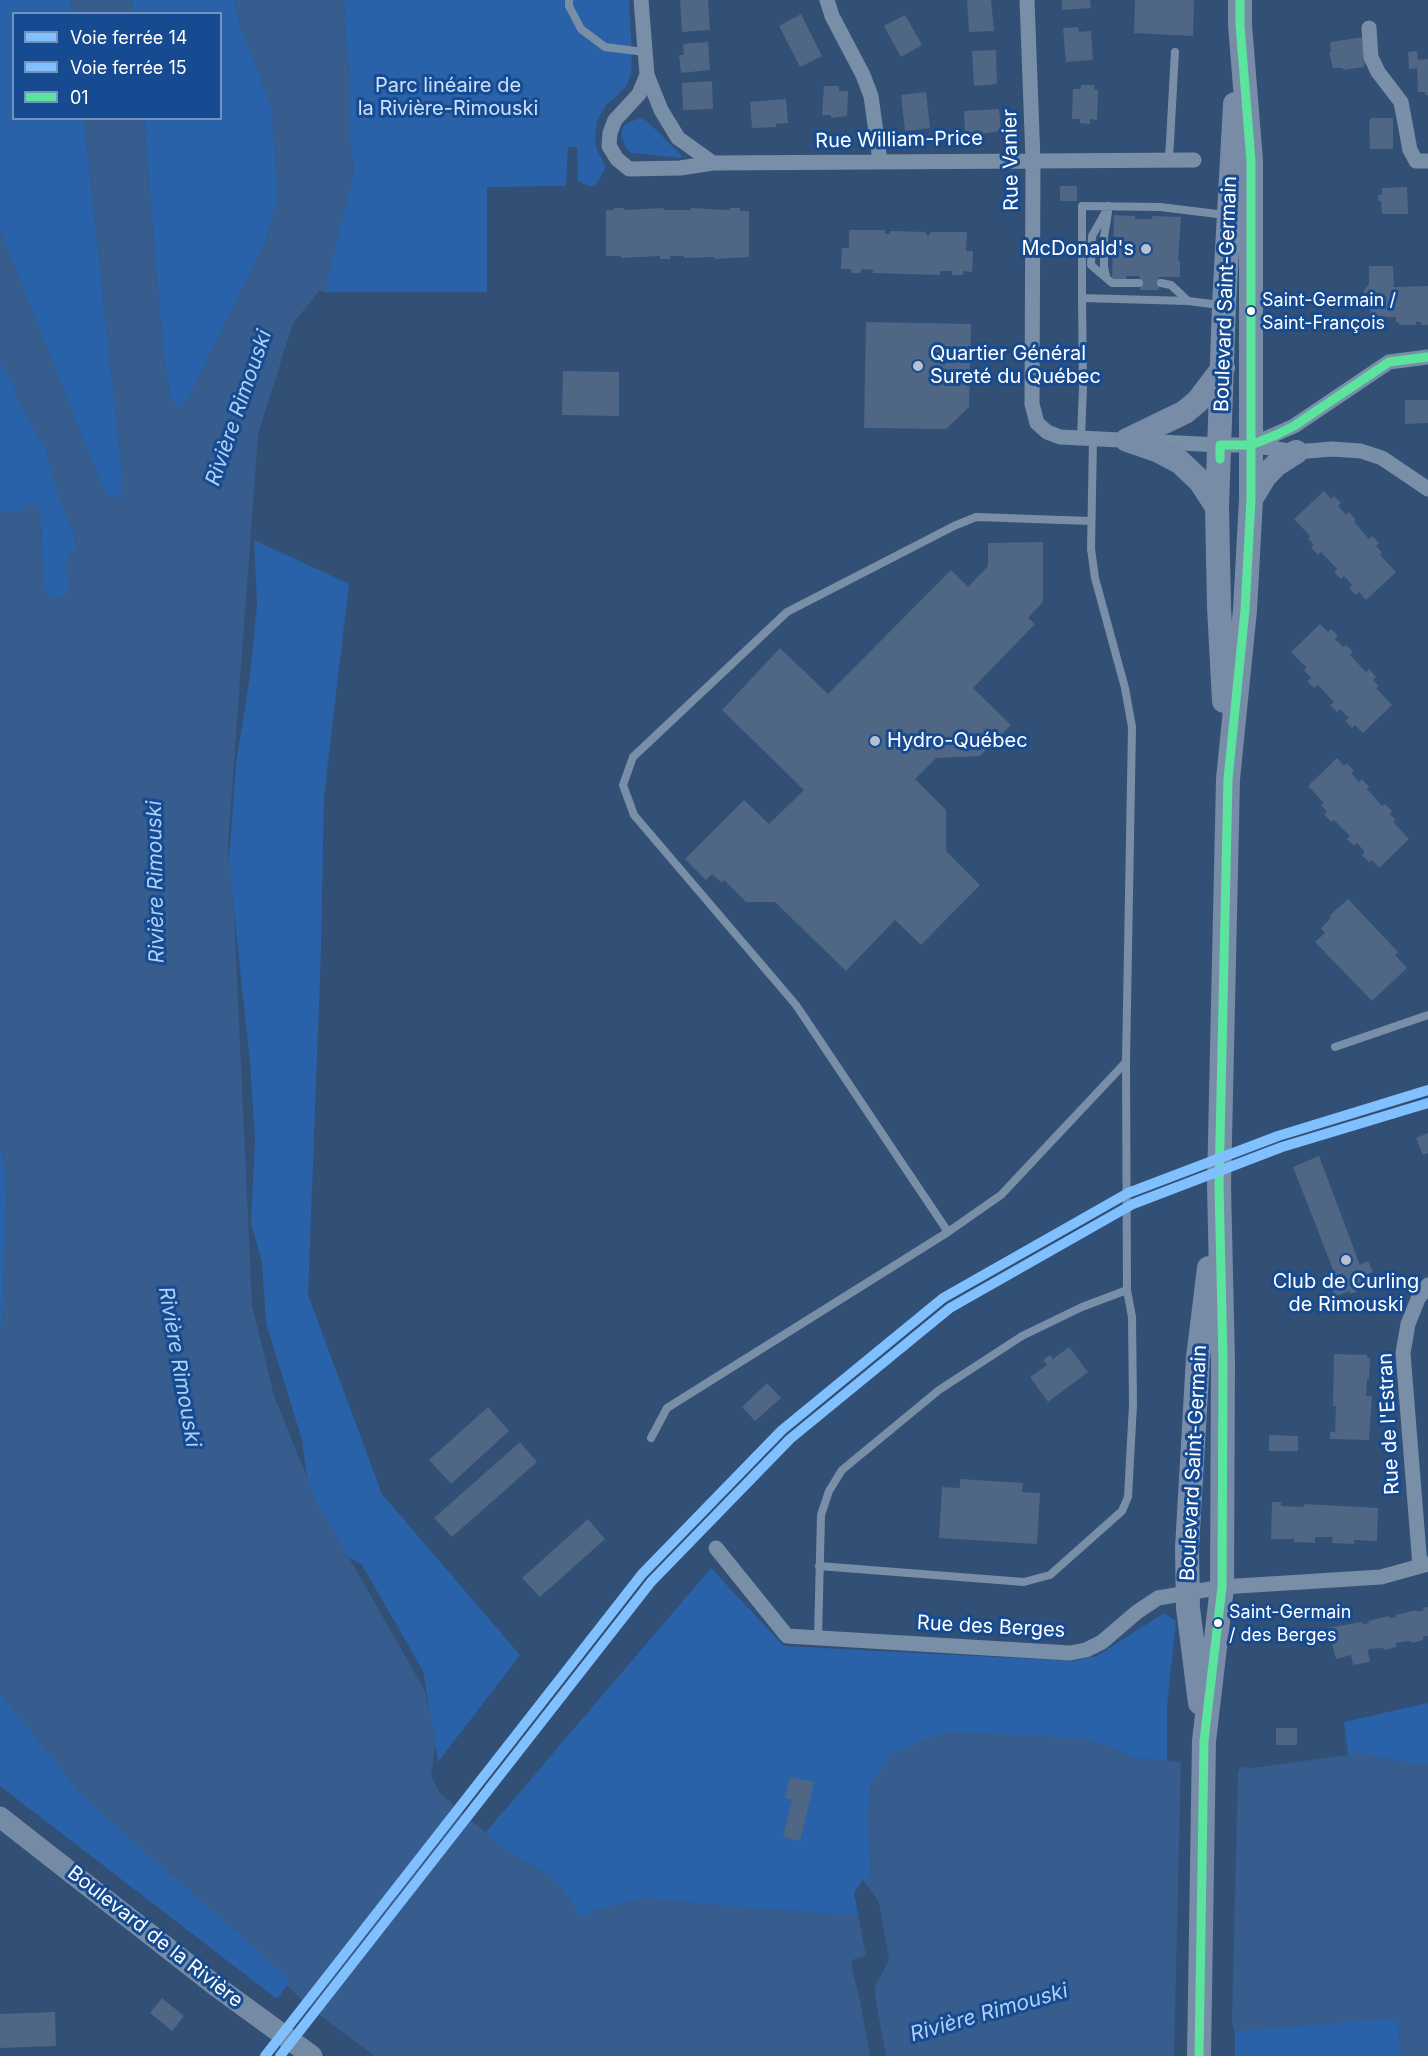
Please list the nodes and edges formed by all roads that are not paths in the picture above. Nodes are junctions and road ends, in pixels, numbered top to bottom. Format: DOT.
graph roads {
  1 [pos="569,0"];
  2 [pos="641,0"];
  3 [pos="827,0"];
  4 [pos="1027,0"];
  5 [pos="1240,0"];
  6 [pos="1240,25"];
  7 [pos="1369,28"];
  8 [pos="645,52"];
  9 [pos="1175,52"];
  10 [pos="646,75"];
  11 [pos="1169,159"];
  12 [pos="1034,160"];
  13 [pos="1194,160"];
  14 [pos="880,161"];
  15 [pos="1428,161"];
  16 [pos="712,163"];
  17 [pos="1109,206"];
  18 [pos="1240,226"];
  19 [pos="1106,276"];
  20 [pos="1139,283"];
  21 [pos="1161,283"];
  22 [pos="1082,298"];
  23 [pos="1188,301"];
  24 [pos="1224,305"];
  25 [pos="1428,357"];
  26 [pos="1223,368"];
  27 [pos="1087,438"];
  28 [pos="1128,440"];
  29 [pos="1220,445"];
  30 [pos="1251,445"];
  31 [pos="1296,452"];
  32 [pos="1428,489"];
  33 [pos="1251,499"];
  34 [pos="1217,507"];
  35 [pos="1091,521"];
  36 [pos="1228,779"];
  37 [pos="1428,1015"];
  38 [pos="1335,1047"];
  39 [pos="1126,1062"];
  40 [pos="1219,1185"];
  41 [pos="948,1232"];
  42 [pos="1428,1285"];
  43 [pos="1127,1290"];
  44 [pos="651,1438"];
  45 [pos="716,1548"];
  46 [pos="1424,1565"];
  47 [pos="819,1566"];
  48 [pos="1222,1587"];
  49 [pos="1187,1592"];
  50 [pos="818,1638"];
  51 [pos="1204,1741"];
  52 [pos="0,1816"];
  53 [pos="312,2056"];
  54 [pos="1199,2056"];
  1 -- 8 [label="lane"];
  2 -- 8 [label="street, Rue William-Price"];
  3 -- 14 [label="street"];
  4 -- 12 [label="street, Rue Vanier"];
  5 -- 6 [label="main road, Boulevard Saint-Germain"];
  6 -- 18 [label="main road, Boulevard Saint-Germain"];
  6 -- 18 [label="main road, Boulevard Saint-Germain"];
  7 -- 15 [label="street"];
  8 -- 10 [label="street, Rue William-Price"];
  9 -- 11 [label="lane"];
  10 -- 16 [label="street, Rue William-Price"];
  10 -- 16 [label="street, Rue William-Price"];
  11 -- 12 [label="street, Rue William-Price"];
  11 -- 13 [label="street, Rue William-Price"];
  12 -- 14 [label="street, Rue William-Price"];
  12 -- 27 [label="street, Rue Vanier"];
  14 -- 16 [label="street, Rue William-Price"];
  17 -- 18 [label="lane"];
  17 -- 19 [label="lane"];
  17 -- 19 [label="lane"];
  17 -- 22 [label="lane"];
  18 -- 24 [label="main road, Boulevard Saint-Germain"];
  18 -- 30 [label="main road, Boulevard Saint-Germain"];
  19 -- 20 [label="lane"];
  21 -- 23 [label="lane"];
  22 -- 23 [label="lane"];
  22 -- 27 [label="lane"];
  23 -- 24 [label="lane"];
  24 -- 26 [label="main road, Boulevard Saint-Germain"];
  25 -- 30 [label="street"];
  26 -- 28 [label="main road"];
  26 -- 29 [label="main road, Boulevard Saint-Germain"];
  27 -- 28 [label="street, Rue Vanier"];
  27 -- 35 [label="lane"];
  28 -- 29 [label="street, Rue Vanier"];
  28 -- 34 [label="main road"];
  29 -- 30 [label="street, Rue Vanier"];
  29 -- 34 [label="main road, Boulevard Saint-Germain"];
  30 -- 31 [label="street"];
  30 -- 33 [label="main road, Boulevard Saint-Germain"];
  31 -- 32 [label="street"];
  31 -- 33 [label="main road"];
  33 -- 36 [label="main road, Boulevard Saint-Germain"];
  34 -- 36 [label="main road, Boulevard Saint-Germain"];
  35 -- 39 [label="lane"];
  35 -- 41 [label="lane"];
  36 -- 40 [label="main road, Boulevard Saint-Germain"];
  37 -- 38 [label="lane"];
  39 -- 41 [label="lane"];
  39 -- 43 [label="lane"];
  40 -- 48 [label="main road, Boulevard Saint-Germain"];
  40 -- 49 [label="main road, Boulevard Saint-Germain"];
  41 -- 44 [label="lane"];
  42 -- 46 [label="street, Rue de l'Estran"];
  43 -- 47 [label="lane"];
  43 -- 47 [label="lane"];
  45 -- 50 [label="street, Rue des Berges"];
  46 -- 48 [label="street, Rue des Berges"];
  47 -- 50 [label="lane"];
  48 -- 49 [label="street, Rue des Berges"];
  48 -- 51 [label="main road, Boulevard Saint-Germain"];
  49 -- 50 [label="street, Rue des Berges"];
  49 -- 51 [label="main road, Boulevard Saint-Germain"];
  51 -- 54 [label="main road, Boulevard Saint-Germain"];
  52 -- 53 [label="main road, Boulevard de la Rivière"];
}
